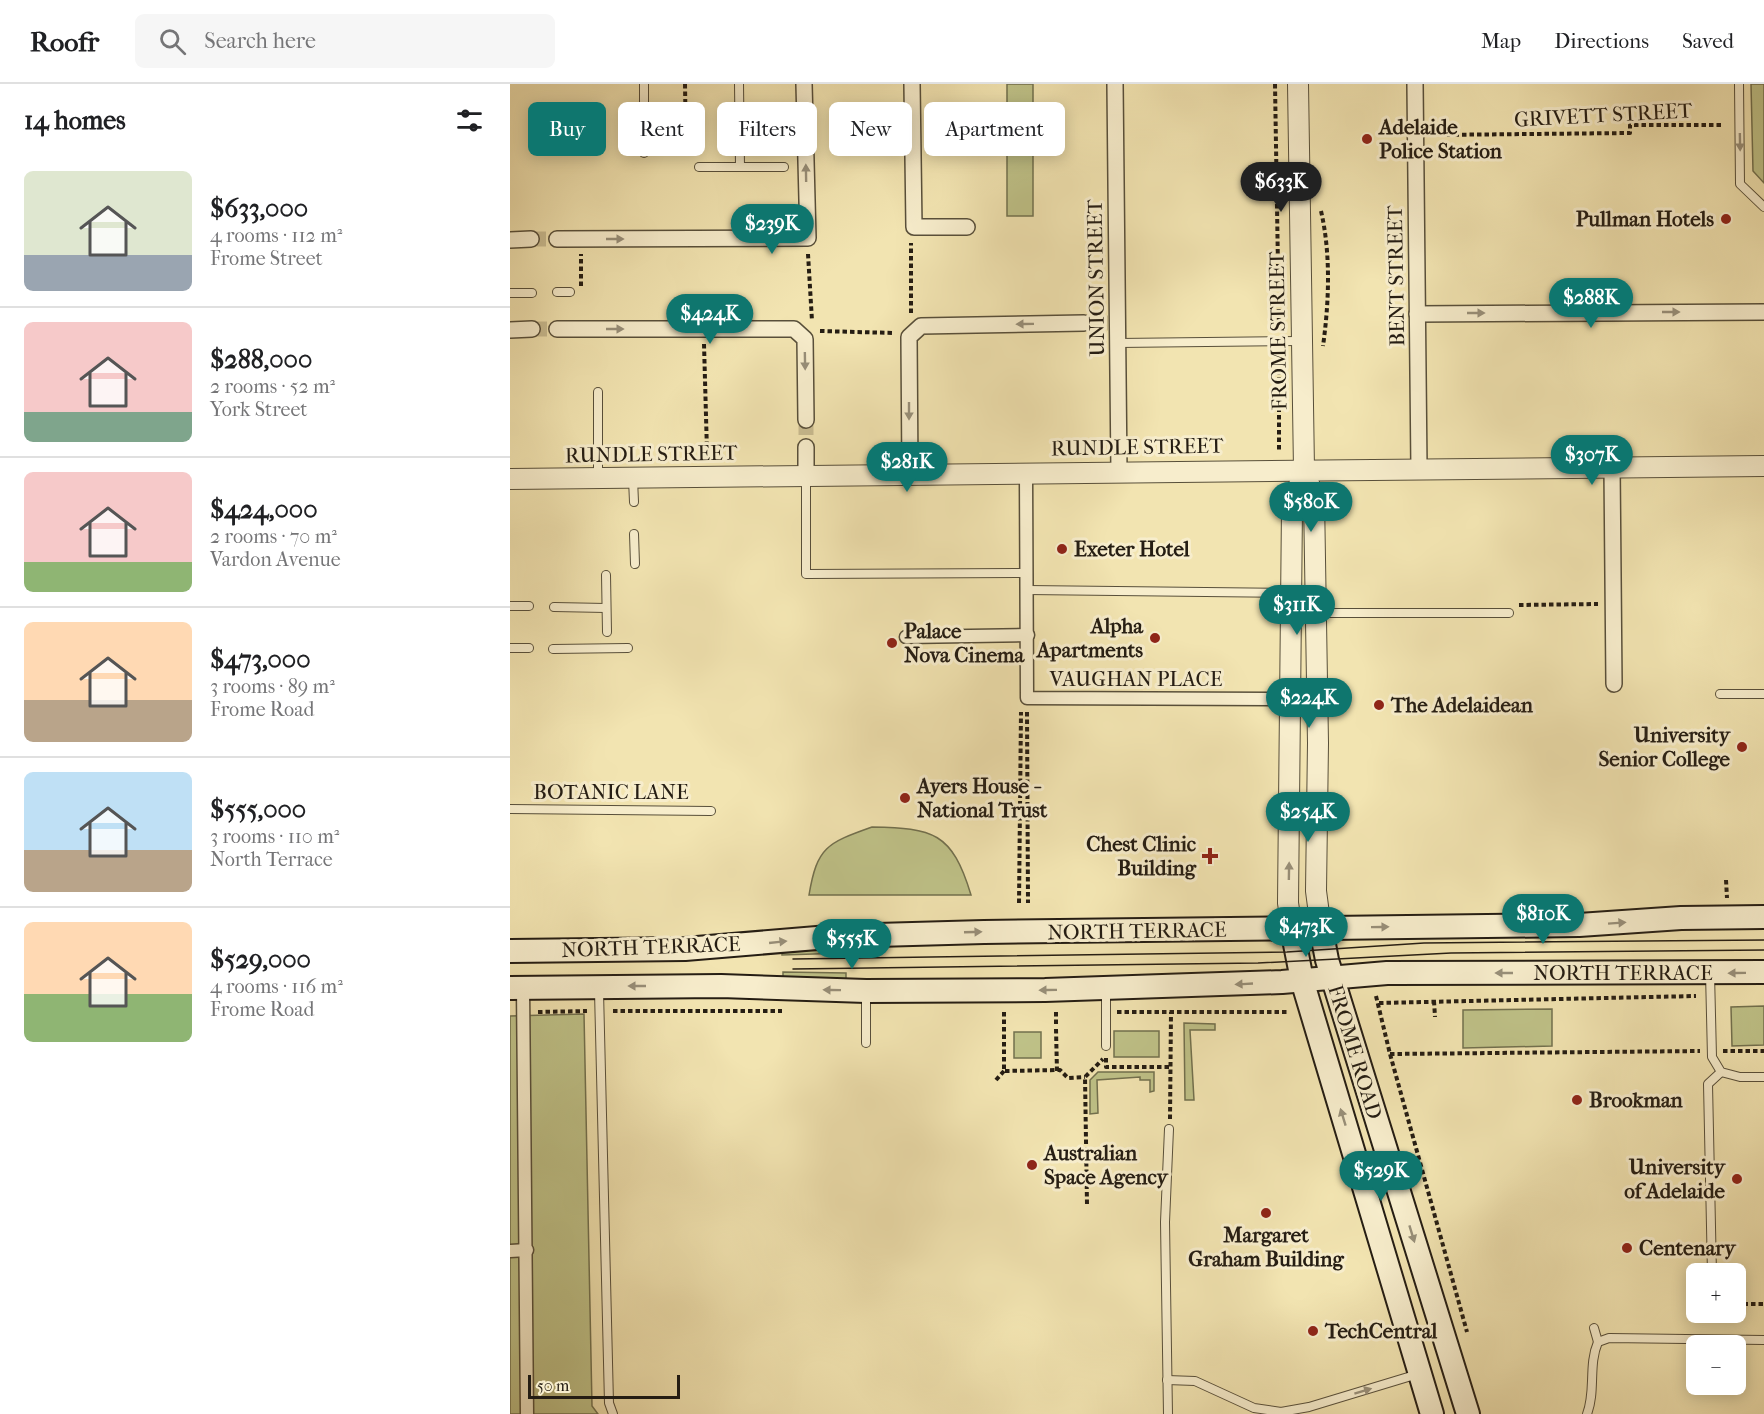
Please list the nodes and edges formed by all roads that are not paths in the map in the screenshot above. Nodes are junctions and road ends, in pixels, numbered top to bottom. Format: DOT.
graph roads {
  1 [pos="644,84"];
  2 [pos="740,84"];
  3 [pos="804,84"];
  4 [pos="912,84"];
  5 [pos="1115,84"];
  6 [pos="1298,84"];
  7 [pos="1415,84"];
  8 [pos="1739,84"];
  9 [pos="644,102"];
  10 [pos="699,167"];
  11 [pos="740,167"];
  12 [pos="784,167"];
  13 [pos="1764,207"];
  14 [pos="967,227"];
  15 [pos="531,239"];
  16 [pos="557,239"];
  17 [pos="510,240"];
  18 [pos="557,292"];
  19 [pos="570,292"];
  20 [pos="510,293"];
  21 [pos="532,293"];
  22 [pos="1764,312"];
  23 [pos="1417,314"];
  24 [pos="1084,323"];
  25 [pos="532,329"];
  26 [pos="557,329"];
  27 [pos="510,330"];
  28 [pos="1302,341"];
  29 [pos="1118,343"];
  30 [pos="598,392"];
  31 [pos="806,420"];
  32 [pos="806,447"];
  33 [pos="1764,466"];
  34 [pos="1612,467"];
  35 [pos="1419,468"];
  36 [pos="1304,469"];
  37 [pos="1119,472"];
  38 [pos="1026,473"];
  39 [pos="910,474"];
  40 [pos="806,476"];
  41 [pos="598,478"];
  42 [pos="633,478"];
  43 [pos="510,479"];
  44 [pos="634,502"];
  45 [pos="634,534"];
  46 [pos="635,564"];
  47 [pos="1027,573"];
  48 [pos="606,575"];
  49 [pos="1027,590"];
  50 [pos="1292,593"];
  51 [pos="510,606"];
  52 [pos="529,606"];
  53 [pos="554,607"];
  54 [pos="606,608"];
  55 [pos="1316,612"];
  56 [pos="1509,613"];
  57 [pos="607,632"];
  58 [pos="1028,635"];
  59 [pos="906,637"];
  60 [pos="510,648"];
  61 [pos="529,648"];
  62 [pos="628,648"];
  63 [pos="553,649"];
  64 [pos="1614,684"];
  65 [pos="1720,694"];
  66 [pos="1764,694"];
  67 [pos="1290,699"];
  68 [pos="1317,699"];
  69 [pos="510,809"];
  70 [pos="711,811"];
  71 [pos="1764,917"];
  72 [pos="1292,929"];
  73 [pos="1321,929"];
  74 [pos="510,951"];
  75 [pos="1764,972"];
  76 [pos="1710,973"];
  77 [pos="1332,978"];
  78 [pos="1302,980"];
  79 [pos="599,986"];
  80 [pos="517,988"];
  81 [pos="1106,989"];
  82 [pos="866,991"];
  83 [pos="866,1043"];
  84 [pos="1106,1046"];
  85 [pos="1721,1072"];
  86 [pos="1764,1077"];
  87 [pos="1169,1129"];
  88 [pos="527,1250"];
  89 [pos="510,1251"];
  90 [pos="1712,1263"];
  91 [pos="1594,1328"];
  92 [pos="1764,1340"];
  93 [pos="1598,1342"];
  94 [pos="1420,1373"];
  95 [pos="1167,1380"];
  96 [pos="1591,1404"];
  97 [pos="527,1414"];
  98 [pos="613,1414"];
  99 [pos="1168,1414"];
  100 [pos="1432,1414"];
  101 [pos="1468,1414"];
  102 [pos="1587,1414"];
  103 [pos="1595,1414"];
  1 -- 9 [label="lane"];
  2 -- 11 [label="lane"];
  16 -- 3 [label="street, one-way"];
  4 -- 14 [label="street"];
  5 -- 29 [label="street, UNION STREET"];
  6 -- 28 [label="street, FROME STREET"];
  7 -- 23 [label="street, BENT STREET"];
  8 -- 13 [label="lane, one-way"];
  10 -- 11 [label="lane"];
  11 -- 12 [label="lane"];
  15 -- 17 [label="street"];
  18 -- 19 [label="lane"];
  20 -- 21 [label="lane"];
  23 -- 22 [label="street, one-way"];
  23 -- 35 [label="street, BENT STREET"];
  24 -- 39 [label="street, one-way"];
  25 -- 27 [label="street"];
  26 -- 31 [label="street, one-way"];
  28 -- 29 [label="lane"];
  28 -- 36 [label="street, FROME STREET"];
  29 -- 37 [label="street, UNION STREET"];
  30 -- 41 [label="lane"];
  32 -- 40 [label="street"];
  33 -- 34 [label="street, RUNDLE STREET"];
  34 -- 35 [label="street, RUNDLE STREET"];
  34 -- 64 [label="street"];
  35 -- 36 [label="street, RUNDLE STREET"];
  36 -- 37 [label="street, RUNDLE STREET"];
  36 -- 50 [label="street, FROME STREET"];
  36 -- 55 [label="street, FROME STREET"];
  37 -- 38 [label="street, RUNDLE STREET"];
  38 -- 39 [label="street, RUNDLE STREET"];
  38 -- 47 [label="street, VAUGHAN PLACE"];
  39 -- 40 [label="street, RUNDLE STREET"];
  40 -- 42 [label="street, RUNDLE STREET"];
  40 -- 47 [label="lane"];
  41 -- 42 [label="street, RUNDLE STREET"];
  41 -- 43 [label="street, RUNDLE STREET"];
  42 -- 44 [label="lane"];
  45 -- 46 [label="lane"];
  47 -- 49 [label="street, VAUGHAN PLACE"];
  48 -- 54 [label="lane"];
  49 -- 50 [label="lane"];
  49 -- 58 [label="street, VAUGHAN PLACE"];
  50 -- 67 [label="street, FROME STREET"];
  51 -- 52 [label="lane"];
  53 -- 54 [label="lane"];
  54 -- 57 [label="lane"];
  55 -- 56 [label="lane"];
  55 -- 68 [label="street, FROME STREET"];
  58 -- 59 [label="street"];
  58 -- 67 [label="street, VAUGHAN PLACE"];
  60 -- 61 [label="lane"];
  62 -- 63 [label="lane"];
  65 -- 66 [label="lane"];
  67 -- 68 [label="street"];
  72 -- 67 [label="street, FROME STREET, one-way"];
  68 -- 73 [label="street, FROME STREET"];
  69 -- 70 [label="lane, BOTANIC LANE"];
  73 -- 71 [label="main road, NORTH TERRACE, one-way"];
  72 -- 73 [label="main road, NORTH TERRACE"];
  74 -- 72 [label="main road, NORTH TERRACE, one-way"];
  72 -- 78 [label="main road, FROME ROAD"];
  73 -- 77 [label="main road, FROME ROAD"];
  75 -- 76 [label="main road, NORTH TERRACE, one-way"];
  76 -- 77 [label="main road, NORTH TERRACE, one-way"];
  76 -- 85 [label="lane"];
  77 -- 78 [label="main road, NORTH TERRACE"];
  77 -- 101 [label="main road, FROME ROAD, one-way"];
  78 -- 81 [label="main road, NORTH TERRACE, one-way"];
  94 -- 78 [label="main road, FROME ROAD, one-way"];
  79 -- 80 [label="main road, NORTH TERRACE"];
  82 -- 79 [label="main road, NORTH TERRACE, one-way"];
  79 -- 98 [label="lane"];
  80 -- 88 [label="street"];
  81 -- 82 [label="main road, NORTH TERRACE, one-way"];
  81 -- 84 [label="lane"];
  82 -- 83 [label="lane"];
  85 -- 86 [label="lane"];
  85 -- 90 [label="lane"];
  87 -- 95 [label="lane"];
  88 -- 89 [label="street"];
  88 -- 97 [label="street"];
  91 -- 93 [label="lane"];
  92 -- 93 [label="lane"];
  93 -- 96 [label="lane"];
  95 -- 94 [label="lane, one-way"];
  94 -- 100 [label="main road, FROME ROAD"];
  95 -- 99 [label="lane"];
  96 -- 102 [label="lane"];
  96 -- 103 [label="lane"];
}
